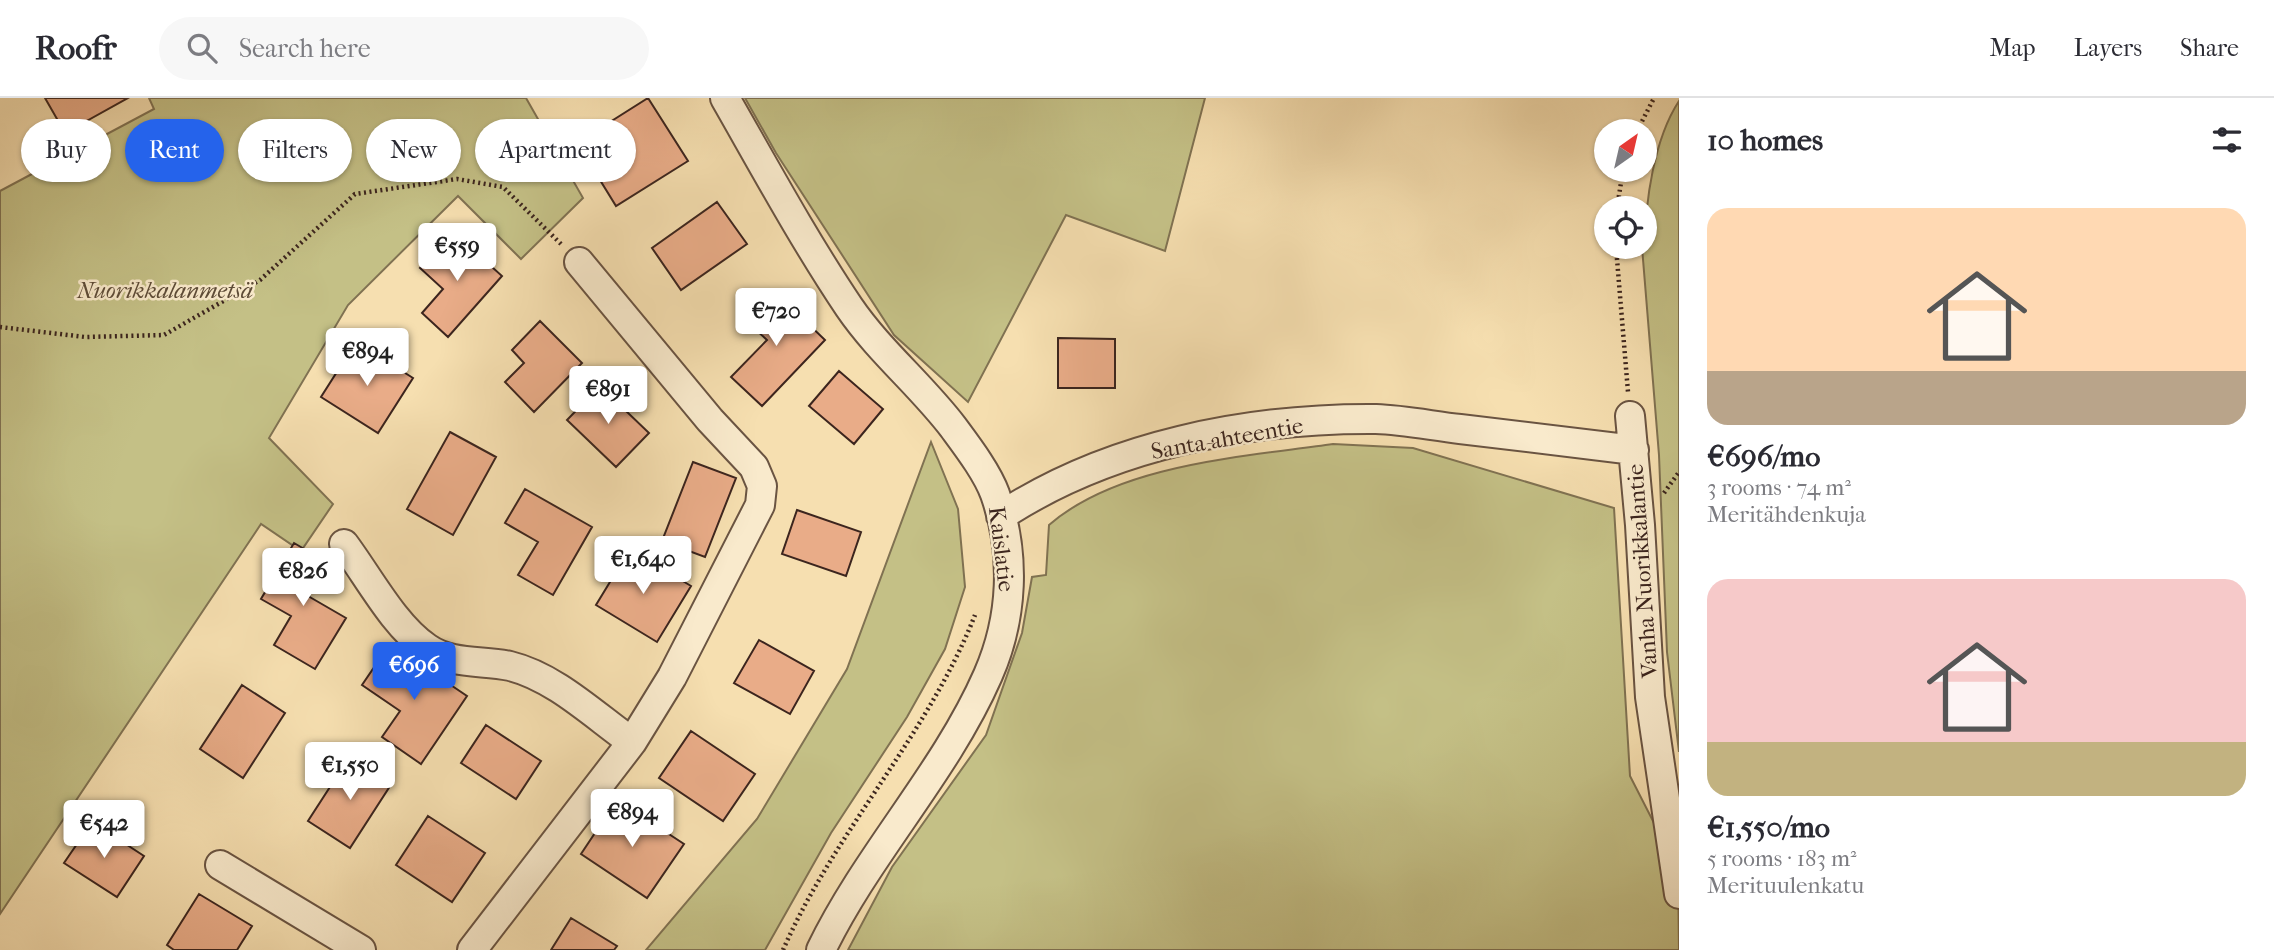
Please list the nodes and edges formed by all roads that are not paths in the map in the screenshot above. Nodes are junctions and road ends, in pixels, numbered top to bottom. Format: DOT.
graph roads {
  1 [pos="725,98"];
  2 [pos="579,262"];
  3 [pos="1630,416"];
  4 [pos="1634,450"];
  5 [pos="1001,516"];
  6 [pos="344,544"];
  7 [pos="632,742"];
  8 [pos="220,864"];
  9 [pos="1679,894"];
  10 [pos="361,950"];
  11 [pos="472,950"];
  12 [pos="821,950"];
  1 -- 5 [label="street, Kaislatie"];
  2 -- 7 [label="street"];
  3 -- 4 [label="street, Vanha Nuorikkalantie"];
  4 -- 5 [label="street, Santa-ahteentie"];
  4 -- 9 [label="street, Vanha Nuorikkalantie"];
  5 -- 12 [label="street, Kaislatie"];
  6 -- 7 [label="street"];
  7 -- 11 [label="street"];
  8 -- 10 [label="street"];
}
